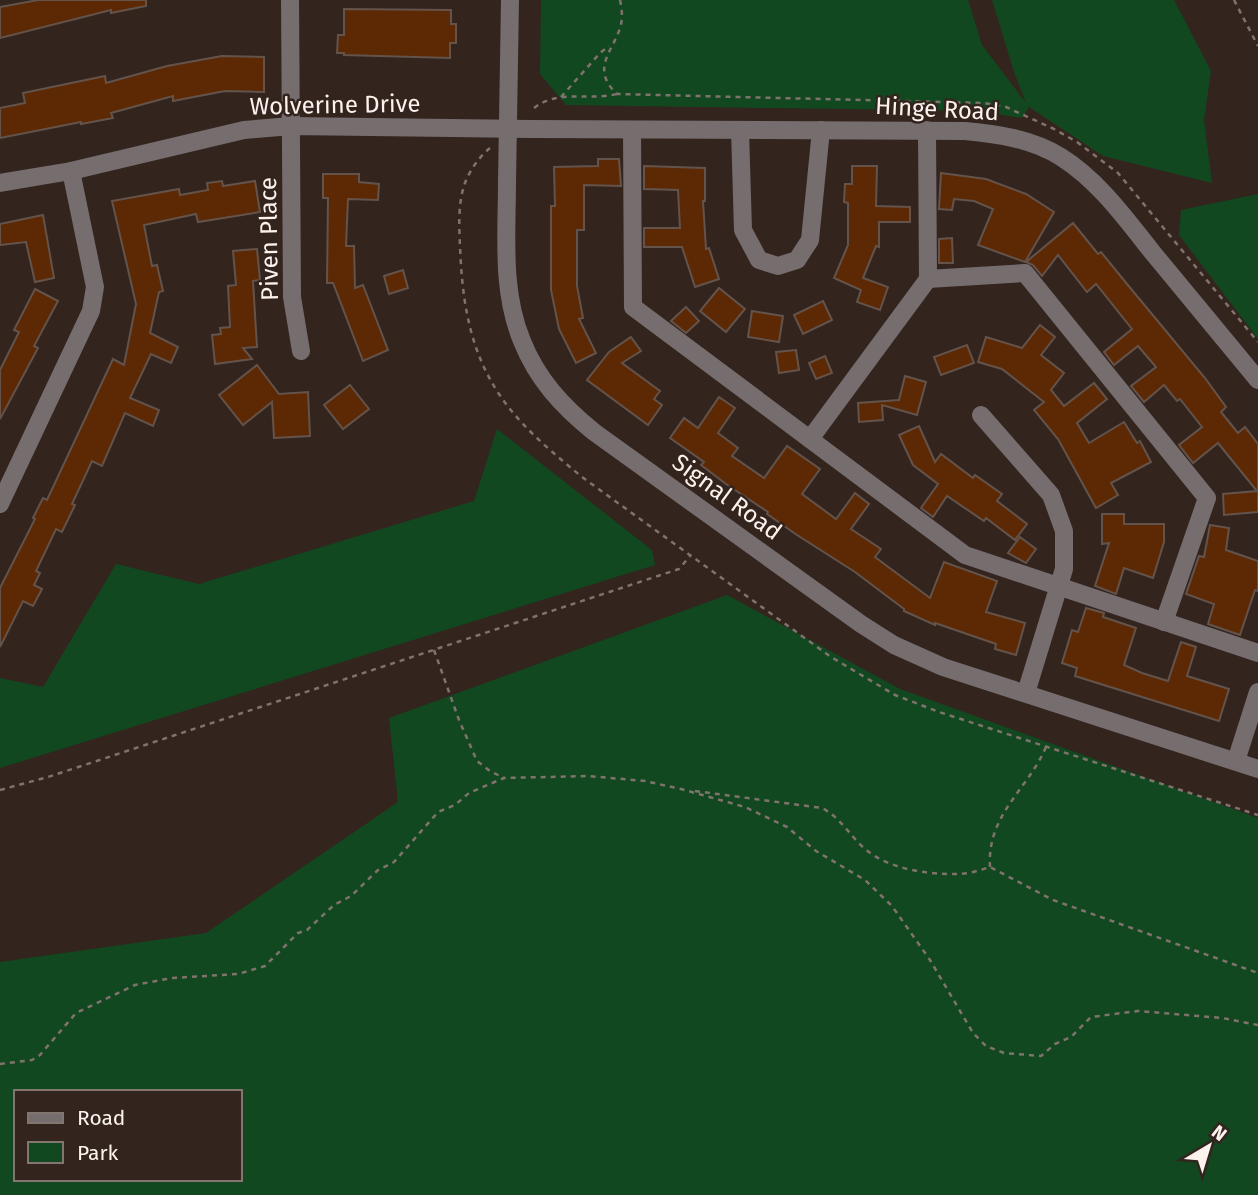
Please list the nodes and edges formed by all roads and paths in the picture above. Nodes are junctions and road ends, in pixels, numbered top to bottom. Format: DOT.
graph roads {
  1 [pos="290,0"];
  2 [pos="510,0"];
  3 [pos="1234,0"];
  4 [pos="611,45"];
  5 [pos="1258,46"];
  6 [pos="617,94"];
  7 [pos="561,97"];
  8 [pos="534,108"];
  9 [pos="291,126"];
  10 [pos="508,129"];
  11 [pos="632,130"];
  12 [pos="740,130"];
  13 [pos="821,130"];
  14 [pos="927,130"];
  15 [pos="71,171"];
  16 [pos="0,183"];
  17 [pos="928,279"];
  18 [pos="302,351"];
  19 [pos="1258,380"];
  20 [pos="981,415"];
  21 [pos="810,439"];
  22 [pos="0,504"];
  23 [pos="690,555"];
  24 [pos="1059,586"];
  25 [pos="1164,622"];
  26 [pos="434,650"];
  27 [pos="1258,653"];
  28 [pos="1258,692"];
  29 [pos="1026,693"];
  30 [pos="1046,747"];
  31 [pos="1236,761"];
  32 [pos="1258,769"];
  33 [pos="503,778"];
  34 [pos="681,789"];
  35 [pos="0,790"];
  36 [pos="990,867"];
  37 [pos="1258,973"];
  38 [pos="1258,1025"];
  39 [pos="0,1064"];
  1 -- 9 [label="street, Piven Place"];
  2 -- 10 [label="street, Signal Road"];
  3 -- 5 [label="path"];
  4 -- 7 [label="path"];
  6 -- 7 [label="path"];
  7 -- 8 [label="path"];
  9 -- 10 [label="street, Wolverine Drive"];
  9 -- 15 [label="street, Wolverine Drive"];
  9 -- 18 [label="street, Piven Place"];
  10 -- 11 [label="street, Hinge Road"];
  10 -- 29 [label="street, Signal Road"];
  11 -- 12 [label="street, Hinge Road"];
  11 -- 21 [label="street"];
  12 -- 13 [label="street, Hinge Road"];
  12 -- 13 [label="street"];
  13 -- 14 [label="street, Hinge Road"];
  14 -- 17 [label="street"];
  14 -- 19 [label="street, Hinge Road"];
  15 -- 16 [label="street, Wolverine Drive"];
  15 -- 22 [label="street"];
  17 -- 21 [label="street"];
  17 -- 25 [label="street"];
  20 -- 24 [label="street"];
  21 -- 24 [label="street"];
  23 -- 26 [label="path"];
  24 -- 25 [label="street"];
  24 -- 29 [label="street"];
  25 -- 27 [label="street"];
  26 -- 33 [label="path"];
  26 -- 35 [label="path"];
  28 -- 31 [label="street"];
  29 -- 31 [label="street, Signal Road"];
  30 -- 36 [label="path"];
  31 -- 32 [label="street, Signal Road"];
  33 -- 34 [label="path"];
  33 -- 39 [label="path"];
  34 -- 36 [label="path"];
  34 -- 38 [label="path"];
  36 -- 37 [label="path"];
}
